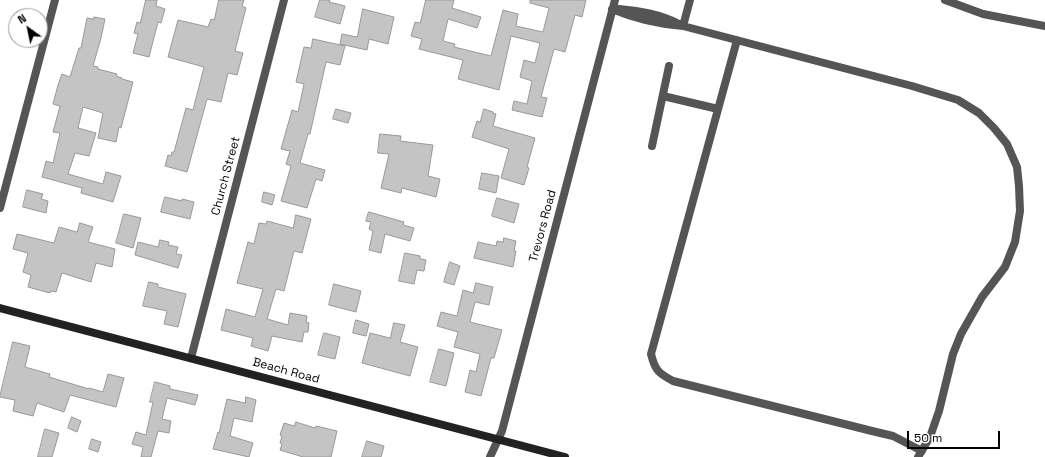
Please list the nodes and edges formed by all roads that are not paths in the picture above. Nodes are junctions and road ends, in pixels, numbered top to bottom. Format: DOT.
graph roads {
  1 [pos="55,0"];
  2 [pos="284,0"];
  3 [pos="615,0"];
  4 [pos="690,0"];
  5 [pos="945,0"];
  6 [pos="612,9"];
  7 [pos="683,26"];
  8 [pos="1045,26"];
  9 [pos="737,40"];
  10 [pos="669,66"];
  11 [pos="663,96"];
  12 [pos="718,109"];
  13 [pos="652,146"];
  14 [pos="0,208"];
  15 [pos="0,308"];
  16 [pos="191,358"];
  17 [pos="498,439"];
  18 [pos="920,454"];
  19 [pos="490,457"];
  20 [pos="565,457"];
  1 -- 14 [label="street"];
  2 -- 16 [label="street, Church Street"];
  3 -- 6 [label="street, Trevors Road"];
  4 -- 7 [label="street"];
  5 -- 8 [label="street"];
  6 -- 7 [label="street"];
  6 -- 17 [label="street, Trevors Road"];
  7 -- 9 [label="street"];
  9 -- 12 [label="street"];
  9 -- 18 [label="street"];
  10 -- 11 [label="street"];
  11 -- 12 [label="street"];
  11 -- 13 [label="street"];
  12 -- 18 [label="street"];
  15 -- 16 [label="street, Beach Road"];
  16 -- 17 [label="street, Beach Road"];
  17 -- 19 [label="street, Trevors Road"];
  17 -- 20 [label="street, Beach Road"];
}
